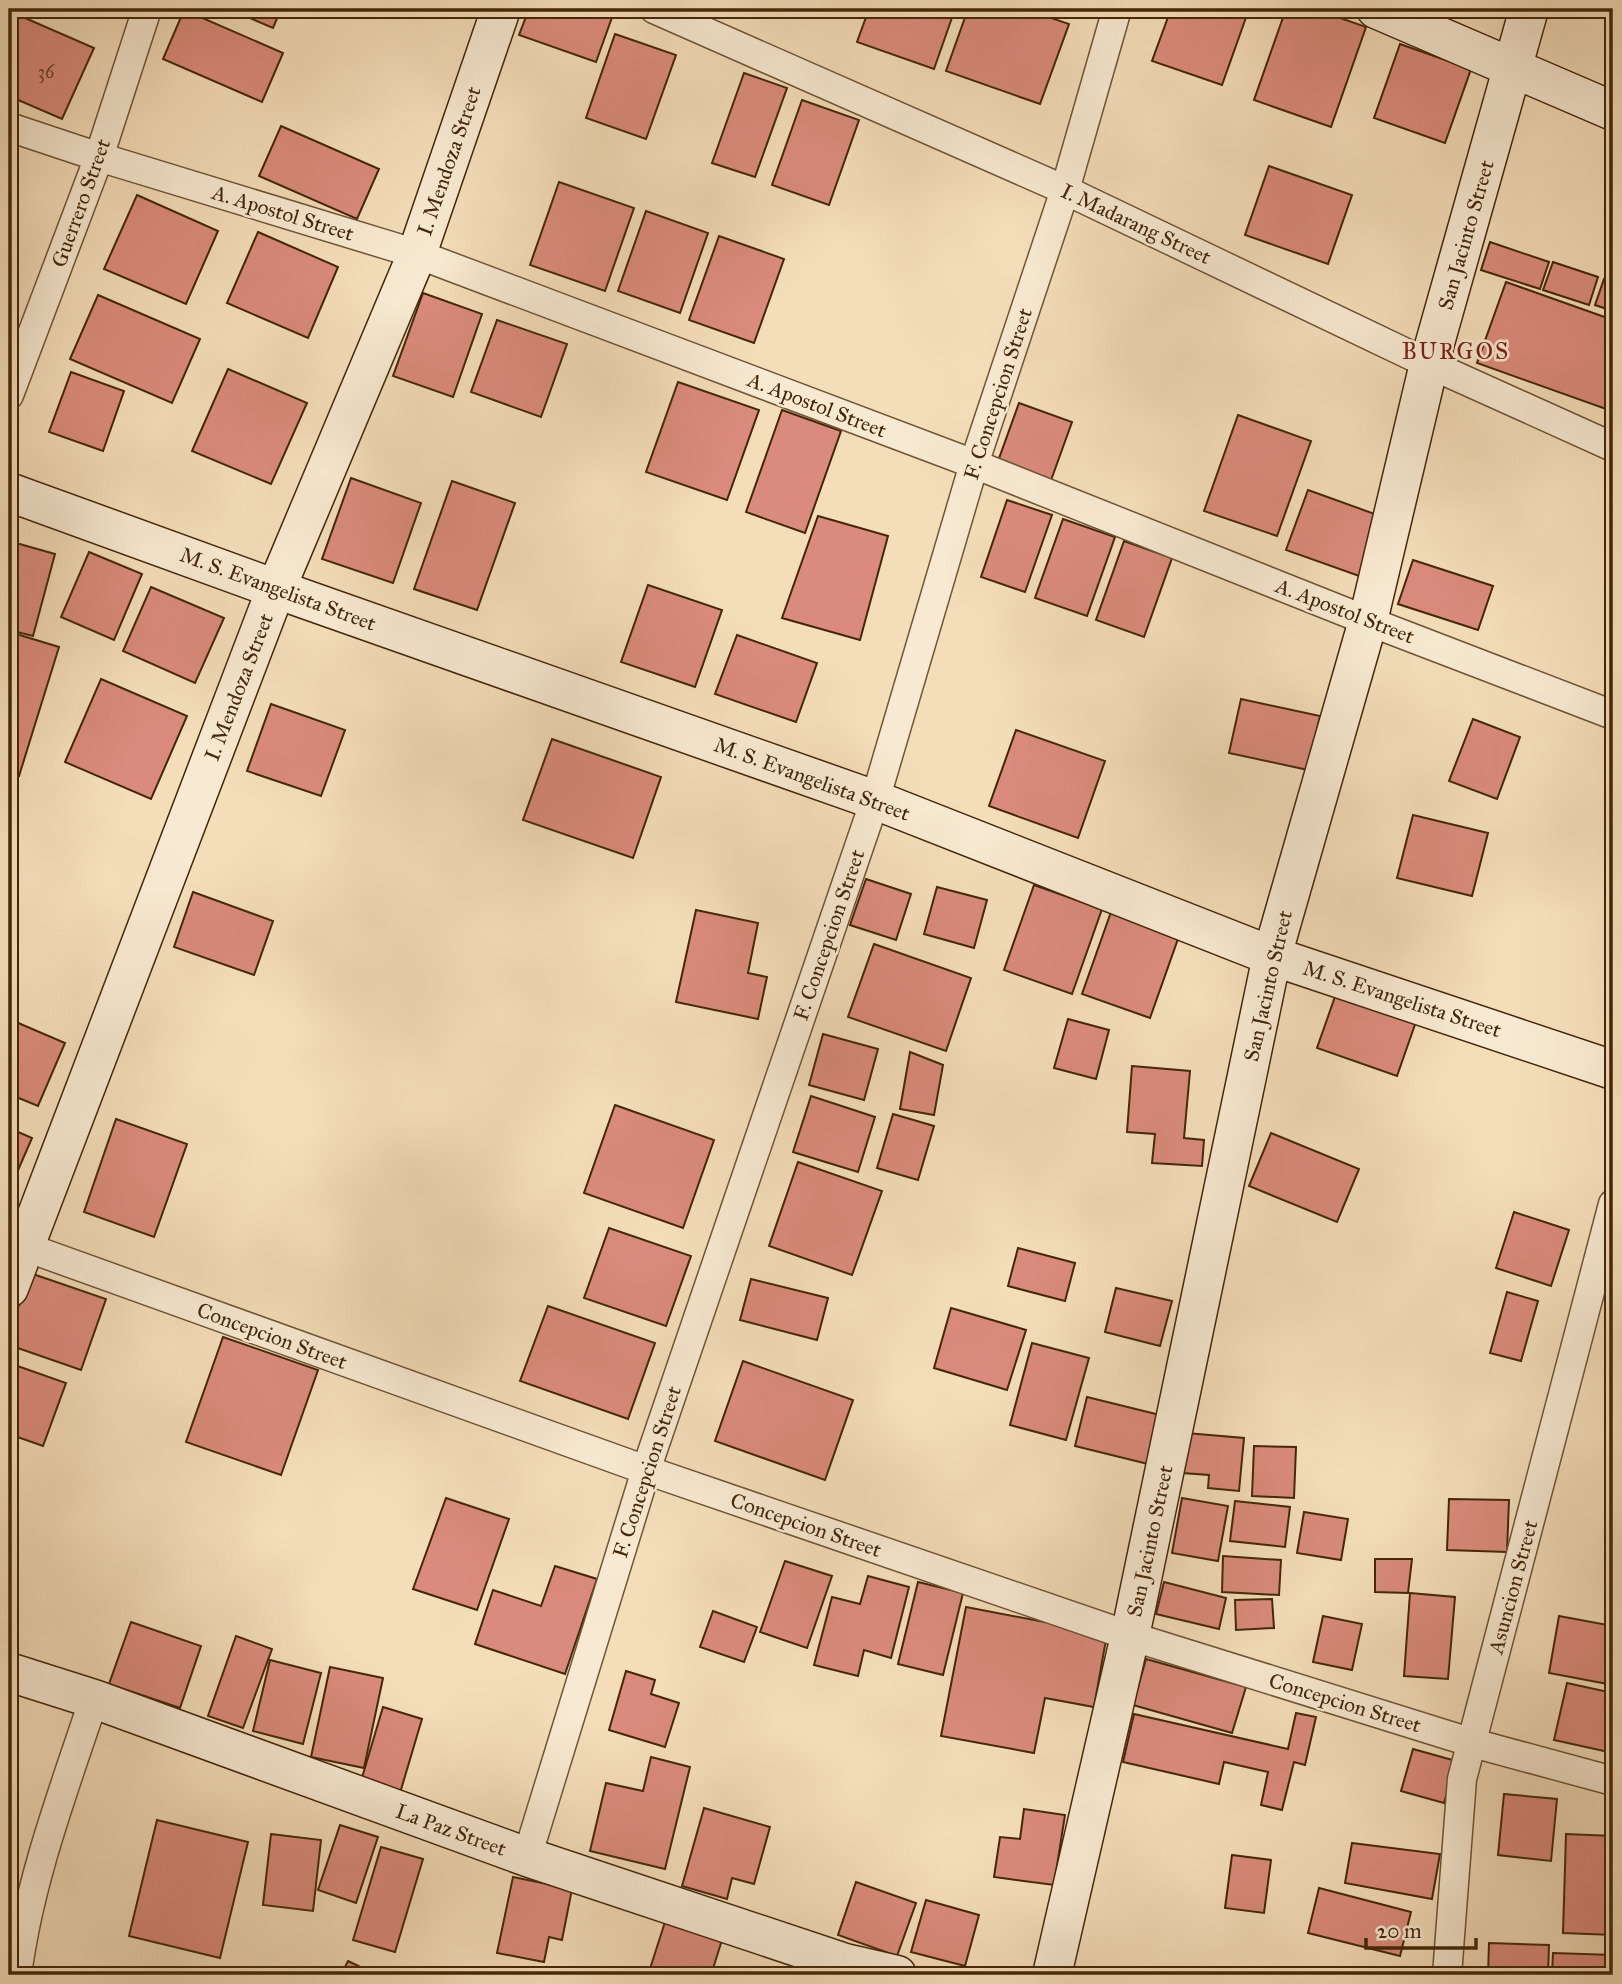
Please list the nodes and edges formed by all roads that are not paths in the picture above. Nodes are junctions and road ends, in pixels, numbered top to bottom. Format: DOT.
graph roads {
  1 [pos="147,9"];
  2 [pos="501,9"];
  3 [pos="654,9"];
  4 [pos="1117,9"];
  5 [pos="1376,9"];
  6 [pos="1529,9"];
  7 [pos="1514,66"];
  8 [pos="1613,111"];
  9 [pos="9,127"];
  10 [pos="99,158"];
  11 [pos="1065,190"];
  12 [pos="417,254"];
  13 [pos="1429,364"];
  14 [pos="9,395"];
  15 [pos="1613,447"];
  16 [pos="974,464"];
  17 [pos="9,492"];
  18 [pos="276,589"];
  19 [pos="1368,621"];
  20 [pos="1613,715"];
  21 [pos="876,800"];
  22 [pos="1272,956"];
  23 [pos="1613,1070"];
  24 [pos="1613,1205"];
  25 [pos="16,1244"];
  26 [pos="9,1288"];
  27 [pos="646,1470"];
  28 [pos="1130,1636"];
  29 [pos="9,1672"];
  30 [pos="94,1699"];
  31 [pos="1473,1743"];
  32 [pos="1613,1781"];
  33 [pos="527,1857"];
  34 [pos="17,1975"];
  35 [pos="897,1975"];
  36 [pos="1052,1975"];
  37 [pos="1447,1975"];
  1 -- 10 [label="street, Guerrero Street"];
  2 -- 12 [label="street, I. Mendoza Street"];
  3 -- 11 [label="street, I. Madarang Street"];
  4 -- 11 [label="street, F. Concepcion Street"];
  5 -- 7 [label="street"];
  6 -- 7 [label="street, San Jacinto Street"];
  7 -- 8 [label="street"];
  7 -- 13 [label="street, San Jacinto Street"];
  9 -- 10 [label="street, A. Apostol Street"];
  10 -- 12 [label="street, A. Apostol Street"];
  10 -- 14 [label="street, Guerrero Street"];
  11 -- 13 [label="street, I. Madarang Street"];
  11 -- 16 [label="street, F. Concepcion Street"];
  12 -- 16 [label="street, A. Apostol Street"];
  12 -- 18 [label="street, I. Mendoza Street"];
  13 -- 15 [label="street, I. Madarang Street"];
  13 -- 19 [label="street, San Jacinto Street"];
  16 -- 19 [label="street, A. Apostol Street"];
  16 -- 21 [label="street, F. Concepcion Street"];
  17 -- 18 [label="street, M. S. Evangelista Street"];
  18 -- 21 [label="street, M. S. Evangelista Street"];
  18 -- 25 [label="street, I. Mendoza Street"];
  19 -- 20 [label="street, A. Apostol Street"];
  19 -- 22 [label="street, San Jacinto Street"];
  21 -- 22 [label="street, M. S. Evangelista Street"];
  21 -- 27 [label="street, F. Concepcion Street"];
  22 -- 23 [label="street, M. S. Evangelista Street"];
  22 -- 28 [label="street, San Jacinto Street"];
  24 -- 31 [label="street, Asuncion Street"];
  25 -- 26 [label="street, I. Mendoza Street"];
  25 -- 27 [label="street, Concepcion Street"];
  27 -- 28 [label="street, Concepcion Street"];
  27 -- 33 [label="street, F. Concepcion Street"];
  28 -- 31 [label="street, Concepcion Street"];
  28 -- 36 [label="street, San Jacinto Street"];
  29 -- 30 [label="street, La Paz Street"];
  30 -- 33 [label="street, La Paz Street"];
  30 -- 34 [label="street"];
  31 -- 32 [label="street, Concepcion Street"];
  31 -- 37 [label="street, Asuncion Street"];
  33 -- 35 [label="street, La Paz Street"];
}
